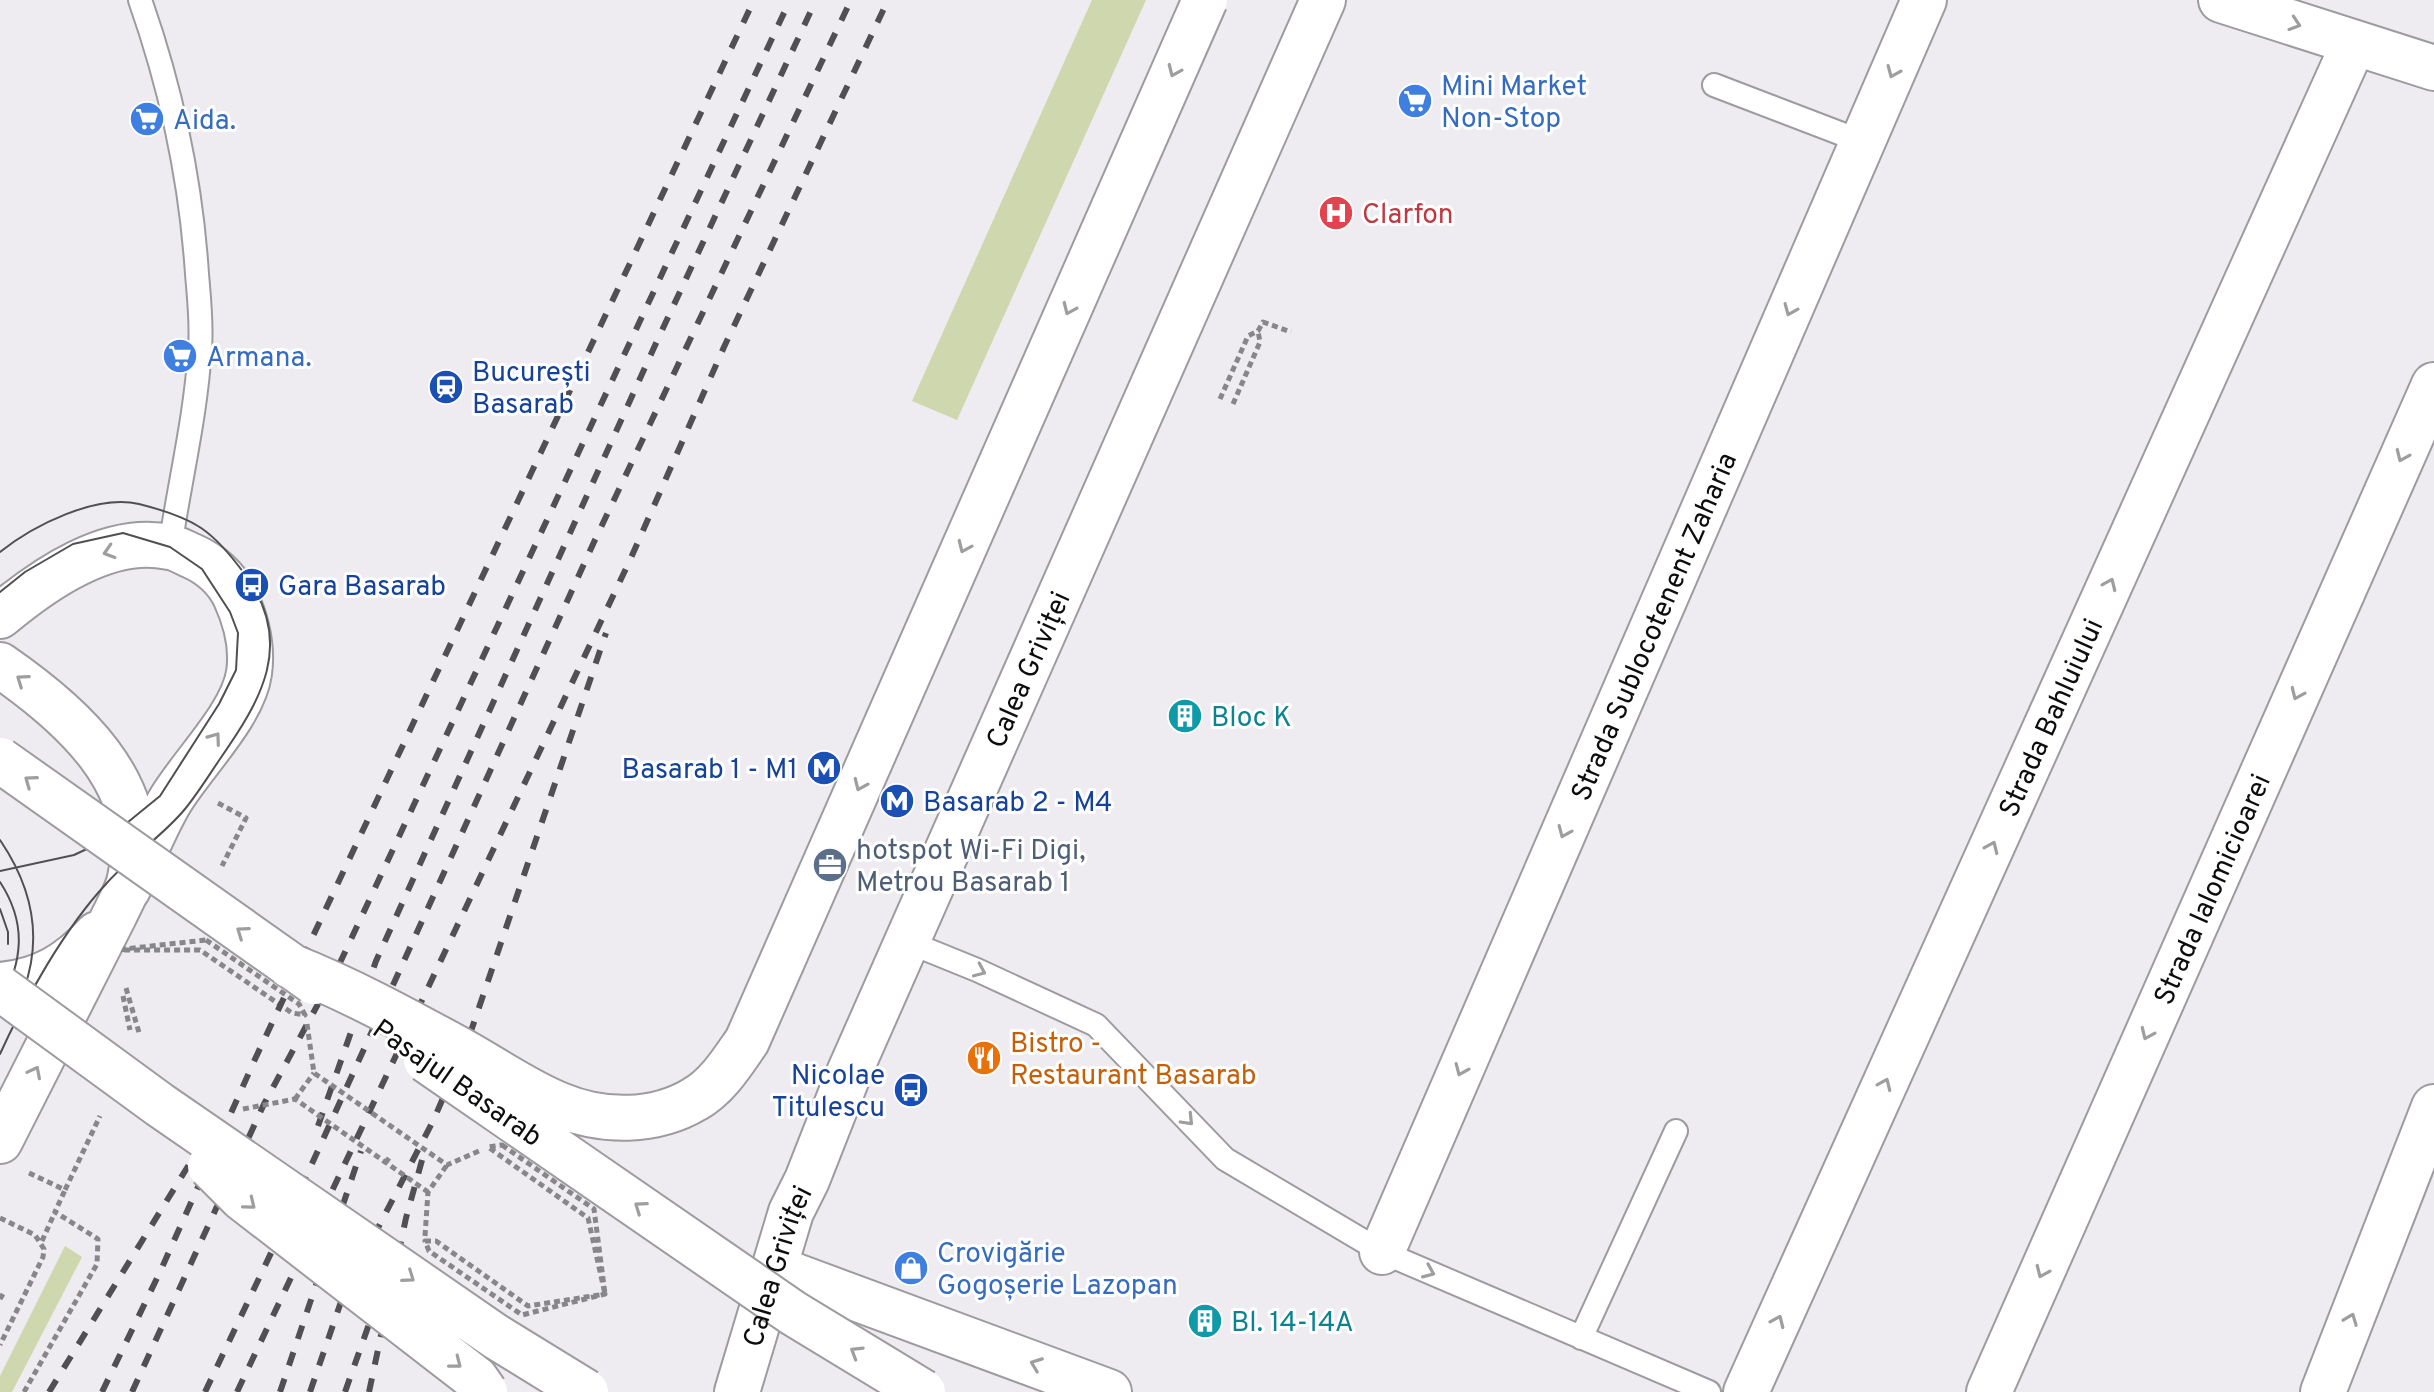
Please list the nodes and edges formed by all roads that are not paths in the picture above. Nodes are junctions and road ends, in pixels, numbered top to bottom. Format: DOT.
graph roads {
  1 [pos="140,0"];
  2 [pos="1205,0"];
  3 [pos="1323,0"];
  4 [pos="1924,0"];
  5 [pos="2221,0"];
  6 [pos="2354,43"];
  7 [pos="2434,68"];
  8 [pos="1714,85"];
  9 [pos="1863,142"];
  10 [pos="2434,385"];
  11 [pos="170,547"];
  12 [pos="0,616"];
  13 [pos="0,665"];
  14 [pos="0,760"];
  15 [pos="116,912"];
  16 [pos="908,942"];
  17 [pos="290,966"];
  18 [pos="0,986"];
  19 [pos="160,1105"];
  20 [pos="2434,1107"];
  21 [pos="1676,1131"];
  22 [pos="10,1155"];
  23 [pos="1382,1252"];
  24 [pos="774,1268"];
  25 [pos="1581,1338"];
  26 [pos="485,1392"];
  27 [pos="586,1392"];
  28 [pos="737,1392"];
  29 [pos="923,1392"];
  30 [pos="1109,1392"];
  31 [pos="1709,1392"];
  32 [pos="1746,1392"];
  33 [pos="1989,1392"];
  34 [pos="2323,1392"];
  1 -- 11 [label="lane"];
  2 -- 17 [label="main road, one-way, bridge"];
  3 -- 16 [label="main road, Calea Griviței"];
  4 -- 9 [label="main road, Strada Sublocotenent Zaharia, one-way"];
  5 -- 6 [label="main road, one-way"];
  6 -- 7 [label="main road"];
  32 -- 6 [label="main road, Strada Bahluiului, one-way"];
  8 -- 9 [label="lane"];
  9 -- 23 [label="main road, Strada Sublocotenent Zaharia, one-way"];
  10 -- 33 [label="main road, Strada Ialomicioarei, one-way"];
  11 -- 12 [label="main road, one-way"];
  15 -- 11 [label="main road, one-way"];
  15 -- 13 [label="main road, one-way"];
  17 -- 14 [label="main road, Pasajul Basarab, one-way, bridge"];
  15 -- 18 [label="main road"];
  22 -- 15 [label="main road, one-way"];
  16 -- 23 [label="lane, one-way"];
  16 -- 24 [label="main road, Calea Griviței"];
  29 -- 17 [label="main road, Pasajul Basarab, one-way, bridge"];
  18 -- 19 [label="main road, bridge"];
  19 -- 26 [label="main road, one-way, bridge"];
  19 -- 27 [label="main road, one-way, bridge"];
  34 -- 20 [label="main road, one-way"];
  21 -- 25 [label="lane"];
  23 -- 25 [label="lane, one-way"];
  24 -- 28 [label="main road, Calea Griviței"];
  30 -- 24 [label="main road, one-way"];
  25 -- 31 [label="lane"];
}
